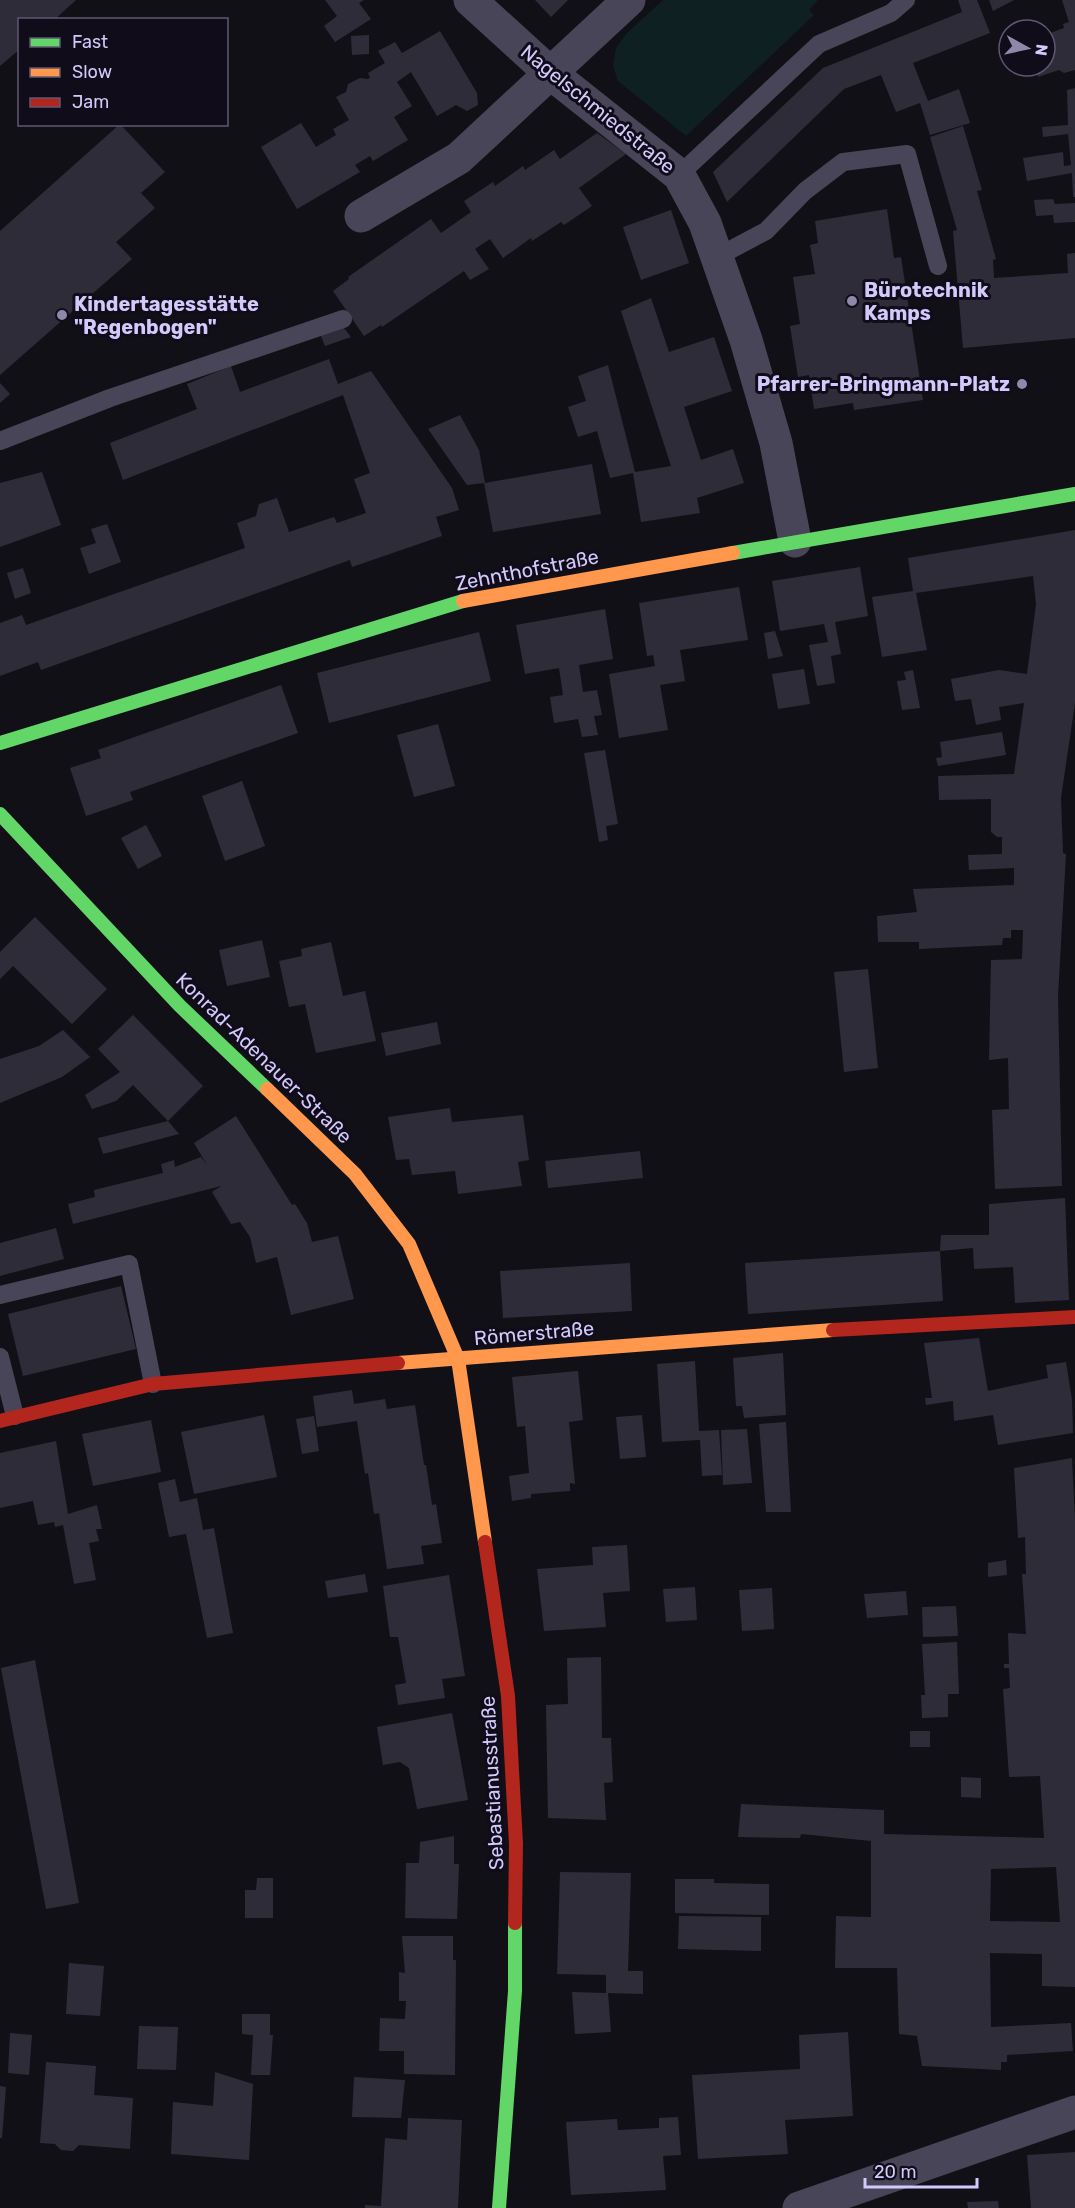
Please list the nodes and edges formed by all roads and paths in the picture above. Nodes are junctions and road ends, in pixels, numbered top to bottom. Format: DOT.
graph roads {
  1 [pos="470,0"];
  2 [pos="629,0"];
  3 [pos="906,0"];
  4 [pos="549,72"];
  5 [pos="679,175"];
  6 [pos="362,216"];
  7 [pos="717,257"];
  8 [pos="938,266"];
  9 [pos="343,319"];
  10 [pos="0,441"];
  11 [pos="1075,495"];
  12 [pos="795,541"];
  13 [pos="0,743"];
  14 [pos="0,814"];
  15 [pos="0,1295"];
  16 [pos="1075,1317"];
  17 [pos="0,1357"];
  18 [pos="458,1359"];
  19 [pos="153,1384"];
  20 [pos="7,1418"];
  21 [pos="1075,2112"];
  22 [pos="499,2208"];
  23 [pos="799,2208"];
  1 -- 4 [label="street, Nagelschmiedstraße"];
  2 -- 4 [label="street"];
  3 -- 5 [label="lane"];
  4 -- 5 [label="street, Nagelschmiedstraße"];
  4 -- 6 [label="street"];
  5 -- 7 [label="street, Nagelschmiedstraße"];
  7 -- 8 [label="lane"];
  7 -- 12 [label="street, Nagelschmiedstraße"];
  9 -- 10 [label="lane"];
  11 -- 12 [label="street, Zehnthofstraße"];
  12 -- 13 [label="street, Zehnthofstraße"];
  14 -- 18 [label="street, Konrad-Adenauer-Straße"];
  15 -- 19 [label="lane"];
  16 -- 18 [label="street, Römerstraße"];
  17 -- 20 [label="lane"];
  18 -- 19 [label="street, Römerstraße"];
  18 -- 22 [label="street, Sebastianusstraße"];
  19 -- 20 [label="street, Römerstraße"];
  21 -- 23 [label="street"];
}
